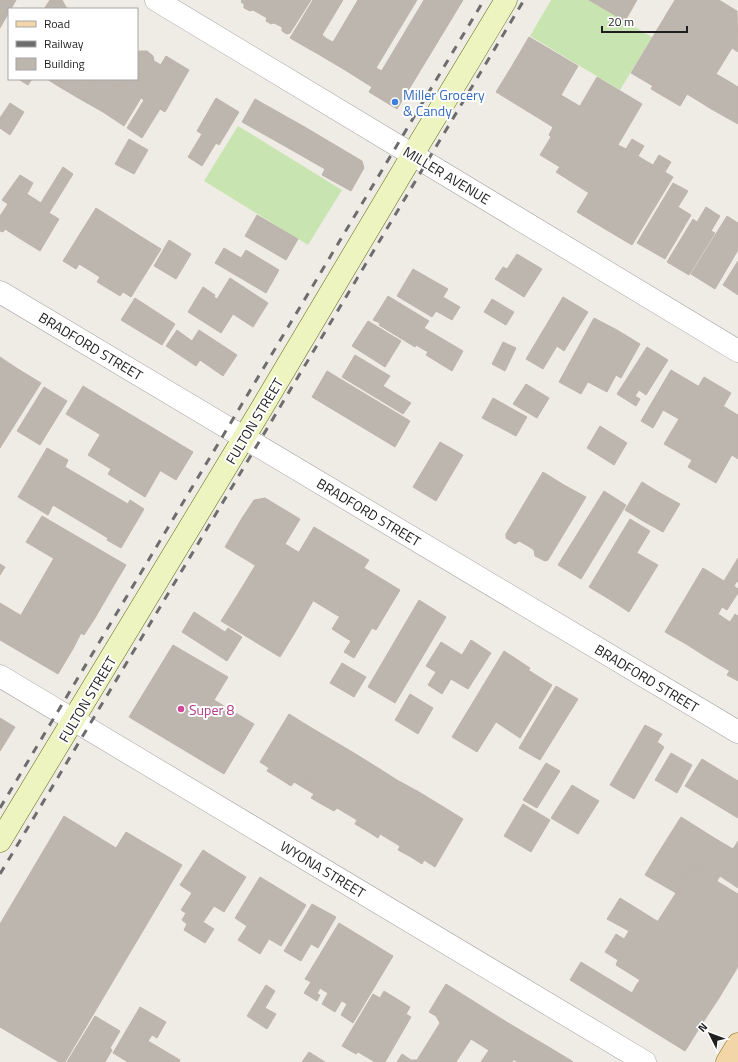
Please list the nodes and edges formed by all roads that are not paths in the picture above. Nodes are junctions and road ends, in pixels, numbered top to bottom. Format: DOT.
graph roads {
  1 [pos="156,0"];
  2 [pos="506,0"];
  3 [pos="413,154"];
  4 [pos="0,292"];
  5 [pos="738,351"];
  6 [pos="244,438"];
  7 [pos="0,676"];
  8 [pos="74,720"];
  9 [pos="738,732"];
  10 [pos="0,841"];
  11 [pos="738,1044"];
  12 [pos="645,1062"];
  13 [pos="727,1062"];
  1 -- 3 [label="street, MILLER AVENUE"];
  2 -- 3 [label="street, FULTON STREET"];
  3 -- 5 [label="street, MILLER AVENUE"];
  3 -- 6 [label="street, FULTON STREET"];
  4 -- 6 [label="street, BRADFORD STREET"];
  6 -- 8 [label="street, FULTON STREET"];
  6 -- 9 [label="street, BRADFORD STREET"];
  7 -- 8 [label="street, WYONA STREET"];
  8 -- 10 [label="street, FULTON STREET"];
  8 -- 12 [label="street, WYONA STREET"];
  11 -- 13 [label="main road"];
}
